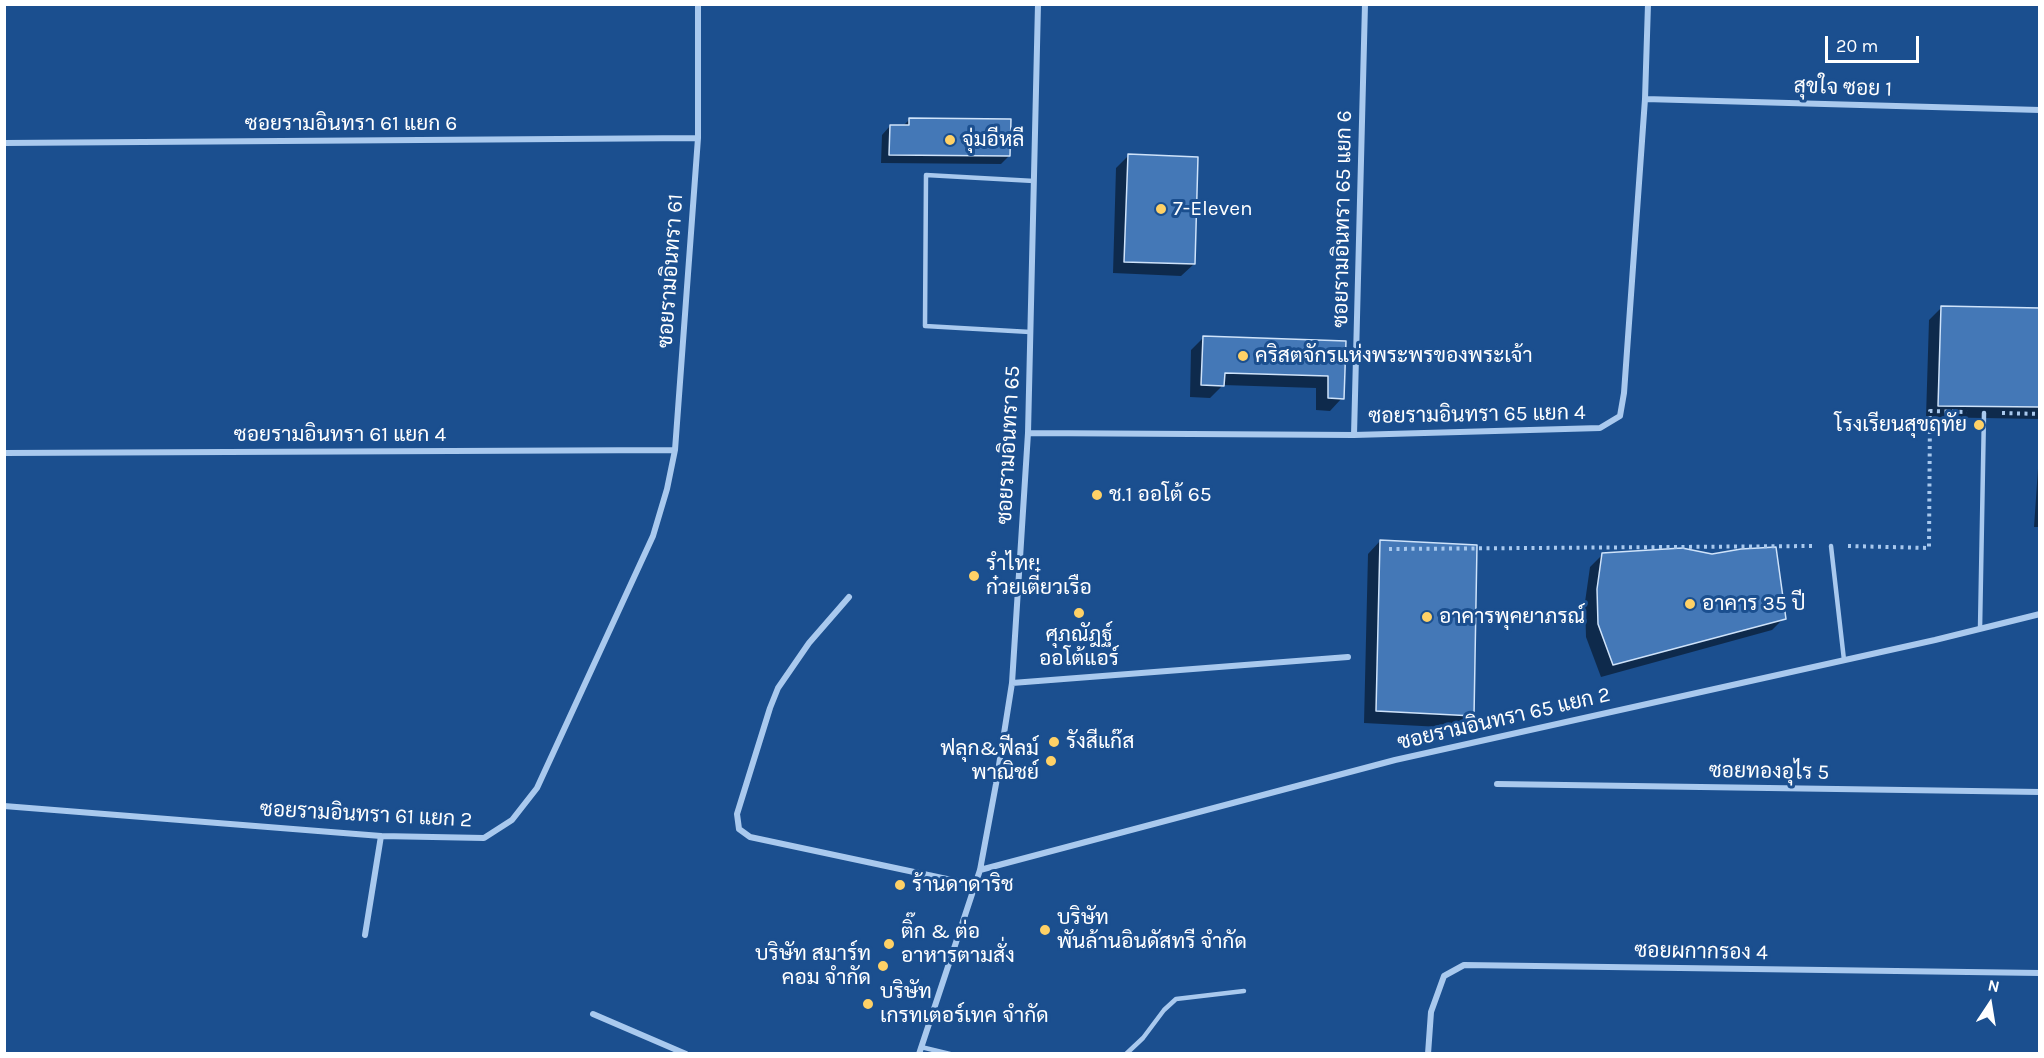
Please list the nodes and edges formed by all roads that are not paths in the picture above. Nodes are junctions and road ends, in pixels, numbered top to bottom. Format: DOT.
graph roads {
  1 [pos="698,4"];
  2 [pos="1038,4"];
  3 [pos="1365,4"];
  4 [pos="1648,4"];
  5 [pos="1645,99"];
  6 [pos="2040,110"];
  7 [pos="698,138"];
  8 [pos="4,143"];
  9 [pos="1034,181"];
  10 [pos="1030,332"];
  11 [pos="1984,413"];
  12 [pos="1028,433"];
  13 [pos="1354,435"];
  14 [pos="675,450"];
  15 [pos="4,453"];
  16 [pos="653,536"];
  17 [pos="1831,546"];
  18 [pos="849,597"];
  19 [pos="2040,614"];
  20 [pos="1980,629"];
  21 [pos="1348,657"];
  22 [pos="1844,660"];
  23 [pos="1012,683"];
  24 [pos="1497,784"];
  25 [pos="2040,792"];
  26 [pos="4,806"];
  27 [pos="381,836"];
  28 [pos="980,870"];
  29 [pos="975,885"];
  30 [pos="365,934"];
  31 [pos="2040,973"];
  32 [pos="1244,991"];
  33 [pos="593,1014"];
  34 [pos="920,1050"];
  35 [pos="686,1053"];
  36 [pos="950,1053"];
  37 [pos="1126,1053"];
  38 [pos="1428,1053"];
  1 -- 7 [label="street, ซอยรามอินทรา 61"];
  2 -- 9 [label="street, ซอยรามอินทรา 65"];
  3 -- 13 [label="street, ซอยรามอินทรา 65 แยก 6"];
  4 -- 5 [label="street, ซอยรามอินทรา 65 แยก 4"];
  5 -- 6 [label="street, สุขใจ ซอย 1"];
  5 -- 13 [label="street, ซอยรามอินทรา 65 แยก 4"];
  7 -- 8 [label="street, ซอยรามอินทรา 61 แยก 6"];
  7 -- 14 [label="street, ซอยรามอินทรา 61"];
  9 -- 10 [label="street, ซอยรามอินทรา 65"];
  9 -- 10 [label="lane"];
  10 -- 12 [label="street, ซอยรามอินทรา 65"];
  11 -- 20 [label="lane"];
  12 -- 13 [label="street, ซอยรามอินทรา 65 แยก 4"];
  12 -- 23 [label="street, ซอยรามอินทรา 65"];
  14 -- 15 [label="street, ซอยรามอินทรา 61 แยก 4"];
  14 -- 16 [label="street, ซอยรามอินทรา 61"];
  16 -- 27 [label="street, ซอยรามอินทรา 61 แยก 2"];
  17 -- 22 [label="lane"];
  18 -- 29 [label="street"];
  19 -- 20 [label="street, ซอยรามอินทรา 65 แยก 2"];
  20 -- 22 [label="street, ซอยรามอินทรา 65 แยก 2"];
  21 -- 23 [label="street"];
  22 -- 28 [label="street, ซอยรามอินทรา 65 แยก 2"];
  23 -- 28 [label="street, ซอยรามอินทรา 65"];
  24 -- 25 [label="street, ซอยทองอุไร 5"];
  26 -- 27 [label="street, ซอยรามอินทรา 61 แยก 2"];
  27 -- 30 [label="street"];
  28 -- 29 [label="street, ซอยรามอินทรา 65"];
  29 -- 34 [label="street, ซอยรามอินทรา 65"];
  31 -- 38 [label="street, ซอยผกากรอง 4"];
  32 -- 37 [label="lane"];
  33 -- 35 [label="street"];
  34 -- 36 [label="lane"];
}
